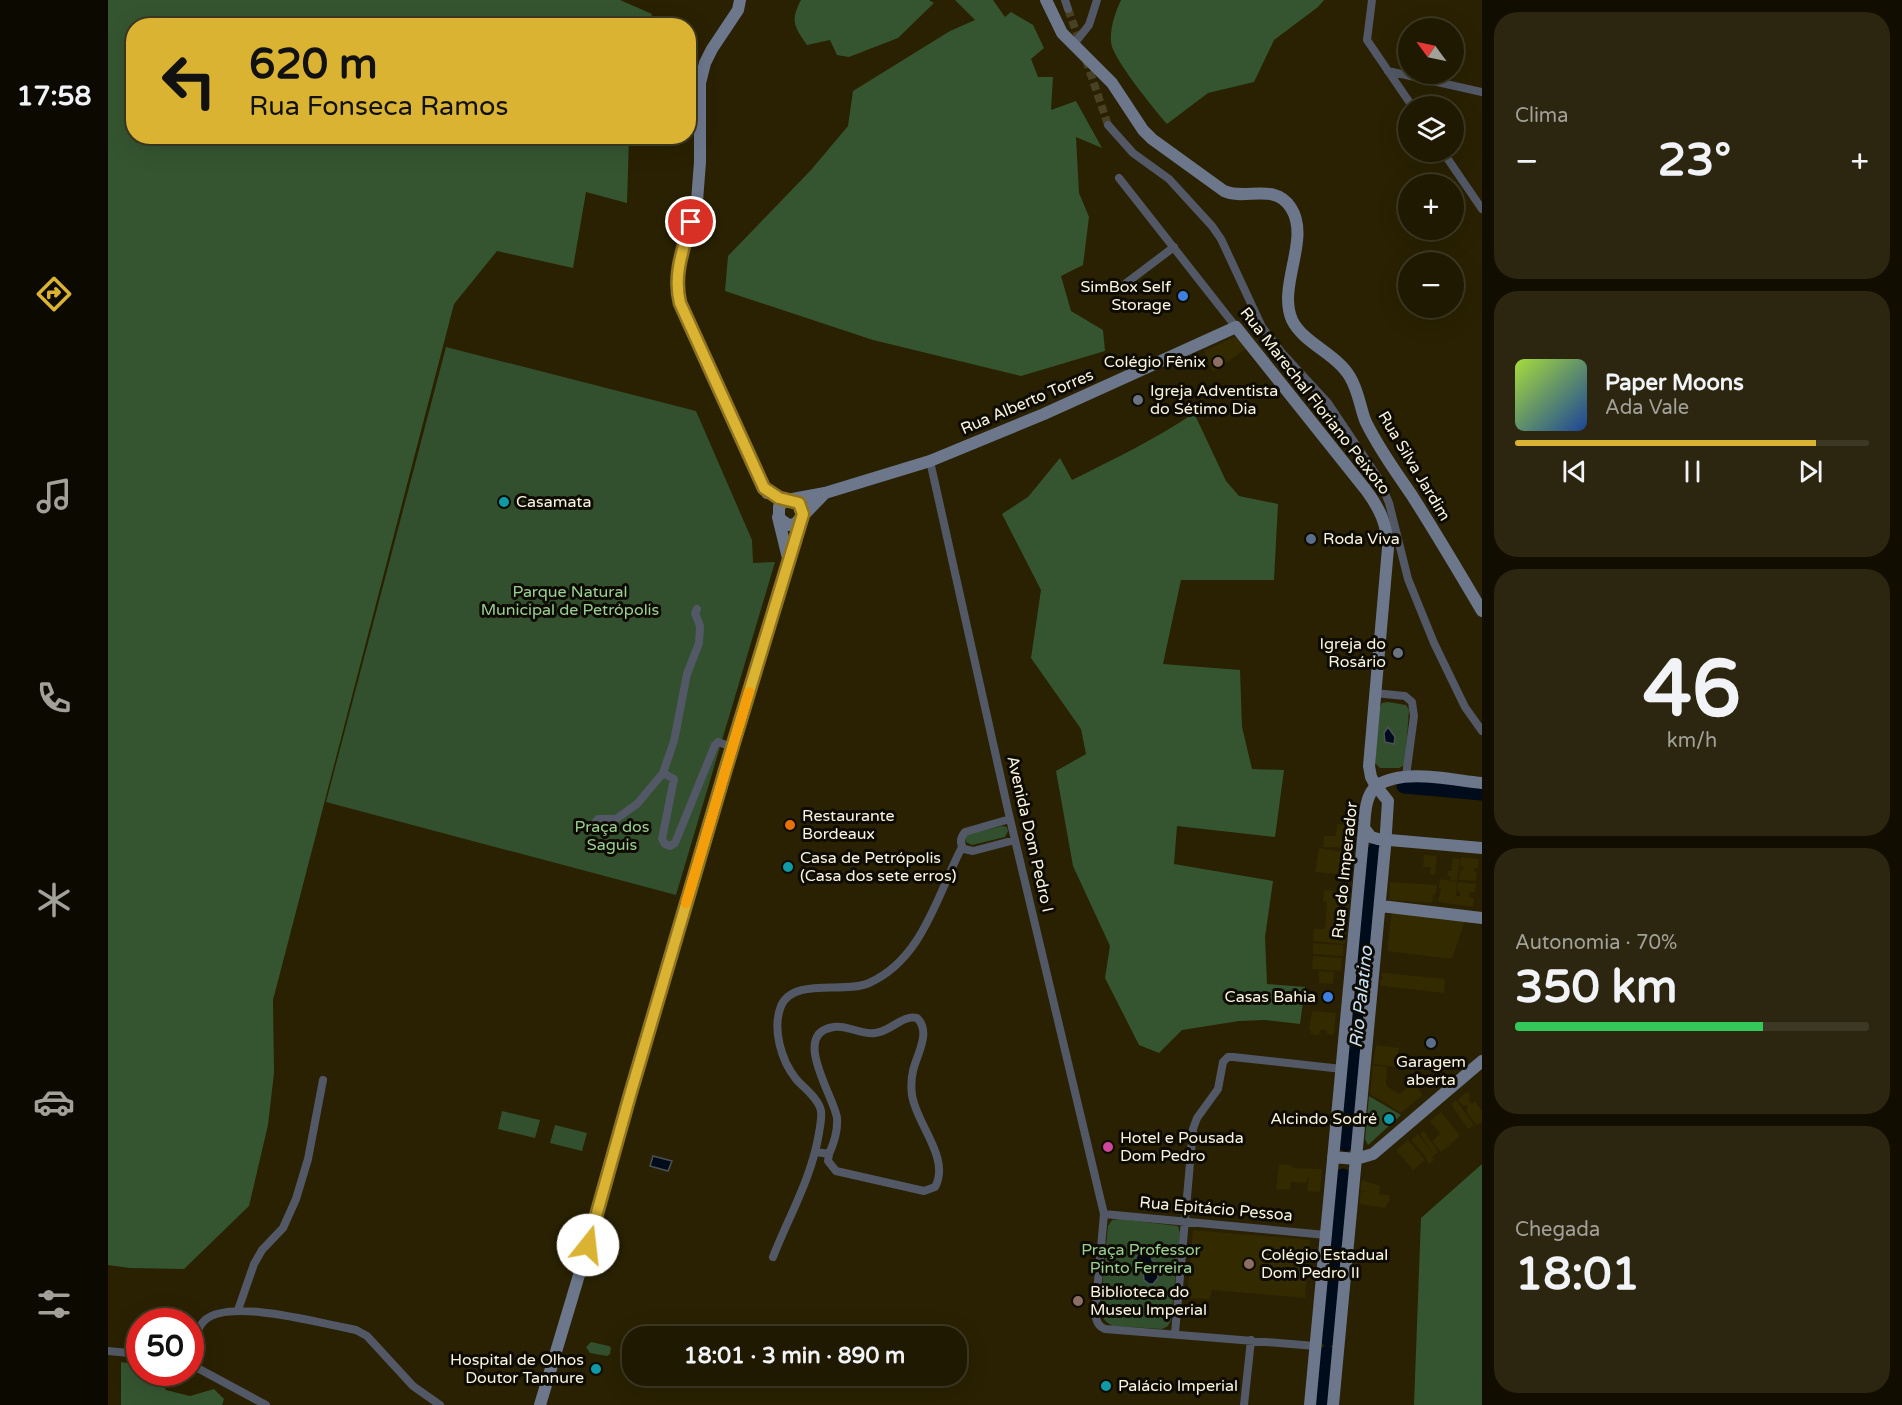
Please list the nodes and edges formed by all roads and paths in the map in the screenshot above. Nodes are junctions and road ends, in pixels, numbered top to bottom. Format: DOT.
graph roads {
  1 [pos="740,0"];
  2 [pos="1046,0"];
  3 [pos="1097,0"];
  4 [pos="1372,0"];
  5 [pos="1074,44"];
  6 [pos="1388,70"];
  7 [pos="1482,92"];
  8 [pos="1405,96"];
  9 [pos="1108,125"];
  10 [pos="1450,162"];
  11 [pos="1119,178"];
  12 [pos="1482,209"];
  13 [pos="1174,247"];
  14 [pos="1117,290"];
  15 [pos="1236,327"];
  16 [pos="930,461"];
  17 [pos="764,488"];
  18 [pos="825,492"];
  19 [pos="787,500"];
  20 [pos="779,518"];
  21 [pos="802,518"];
  22 [pos="789,562"];
  23 [pos="697,609"];
  24 [pos="1482,611"];
  25 [pos="1374,693"];
  26 [pos="1482,731"];
  27 [pos="732,747"];
  28 [pos="663,773"];
  29 [pos="1406,776"];
  30 [pos="1482,783"];
  31 [pos="1376,786"];
  32 [pos="1010,819"];
  33 [pos="592,827"];
  34 [pos="1364,828"];
  35 [pos="1015,840"];
  36 [pos="1385,843"];
  37 [pos="1363,846"];
  38 [pos="962,847"];
  39 [pos="1482,848"];
  40 [pos="1381,906"];
  41 [pos="1482,918"];
  42 [pos="1482,1061"];
  43 [pos="1342,1069"];
  44 [pos="323,1080"];
  45 [pos="816,1152"];
  46 [pos="829,1154"];
  47 [pos="1333,1157"];
  48 [pos="1356,1159"];
  49 [pos="1104,1214"];
  50 [pos="1185,1221"];
  51 [pos="1326,1234"];
  52 [pos="773,1257"];
  53 [pos="238,1310"];
  54 [pos="204,1322"];
  55 [pos="1175,1334"];
  56 [pos="1251,1340"];
  57 [pos="1315,1346"];
  58 [pos="108,1351"];
  59 [pos="126,1353"];
  60 [pos="204,1372"];
  61 [pos="266,1405"];
  62 [pos="440,1405"];
  63 [pos="540,1405"];
  64 [pos="1244,1405"];
  65 [pos="1310,1405"];
  66 [pos="1333,1405"];
  1 -- 17 [label="main road"];
  2 -- 5 [label="main road, Rua Silva Jardim"];
  3 -- 5 [label="street"];
  4 -- 6 [label="street"];
  5 -- 24 [label="main road, Rua Silva Jardim"];
  6 -- 7 [label="street"];
  6 -- 8 [label="street"];
  9 -- 26 [label="street"];
  10 -- 12 [label="street"];
  11 -- 13 [label="street, Rua Marechal Floriano Peixoto"];
  13 -- 14 [label="street"];
  13 -- 15 [label="street, Rua Marechal Floriano Peixoto"];
  15 -- 16 [label="main road, Rua Alberto Torres"];
  15 -- 25 [label="main road, Rua Marechal Floriano Peixoto"];
  16 -- 18 [label="main road, Rua Alberto Torres"];
  16 -- 32 [label="street, Avenida Dom Pedro I"];
  17 -- 19 [label="main road"];
  17 -- 20 [label="main road"];
  18 -- 19 [label="main road, Rua Alberto Torres"];
  18 -- 21 [label="main road"];
  19 -- 20 [label="main road"];
  19 -- 21 [label="main road"];
  20 -- 21 [label="main road"];
  20 -- 22 [label="main road"];
  21 -- 22 [label="main road"];
  22 -- 27 [label="main road"];
  23 -- 28 [label="street"];
  25 -- 29 [label="street"];
  25 -- 31 [label="main road, Rua Marechal Floriano Peixoto"];
  27 -- 28 [label="street"];
  27 -- 63 [label="main road"];
  28 -- 33 [label="street"];
  29 -- 30 [label="main road"];
  29 -- 31 [label="main road"];
  31 -- 34 [label="main road, Rua do Imperador"];
  31 -- 36 [label="main road, Rua do Imperador"];
  32 -- 35 [label="street, Avenida Dom Pedro I"];
  32 -- 38 [label="street"];
  34 -- 36 [label="main road"];
  34 -- 37 [label="main road, Rua do Imperador"];
  35 -- 38 [label="street"];
  35 -- 49 [label="street, Avenida Dom Pedro I"];
  36 -- 37 [label="main road"];
  36 -- 39 [label="main road"];
  36 -- 40 [label="main road, Rua do Imperador"];
  37 -- 43 [label="main road, Rua do Imperador"];
  38 -- 45 [label="street"];
  40 -- 41 [label="main road"];
  40 -- 48 [label="main road, Rua do Imperador"];
  42 -- 48 [label="main road"];
  43 -- 47 [label="main road, Rua do Imperador"];
  43 -- 50 [label="street"];
  44 -- 53 [label="street"];
  45 -- 46 [label="street"];
  45 -- 52 [label="street"];
  46 -- 46 [label="street"];
  47 -- 48 [label="main road"];
  47 -- 51 [label="main road, Rua do Imperador"];
  48 -- 66 [label="main road, Rua do Imperador"];
  49 -- 50 [label="street, Rua Epitácio Pessoa"];
  49 -- 55 [label="street"];
  50 -- 51 [label="street, Rua Epitácio Pessoa"];
  50 -- 55 [label="street"];
  51 -- 57 [label="main road, Rua do Imperador"];
  53 -- 54 [label="street"];
  53 -- 62 [label="street"];
  55 -- 56 [label="street"];
  56 -- 57 [label="street"];
  56 -- 64 [label="street"];
  57 -- 65 [label="main road, Rua do Imperador"];
  58 -- 59 [label="street"];
  60 -- 61 [label="street"];
}
